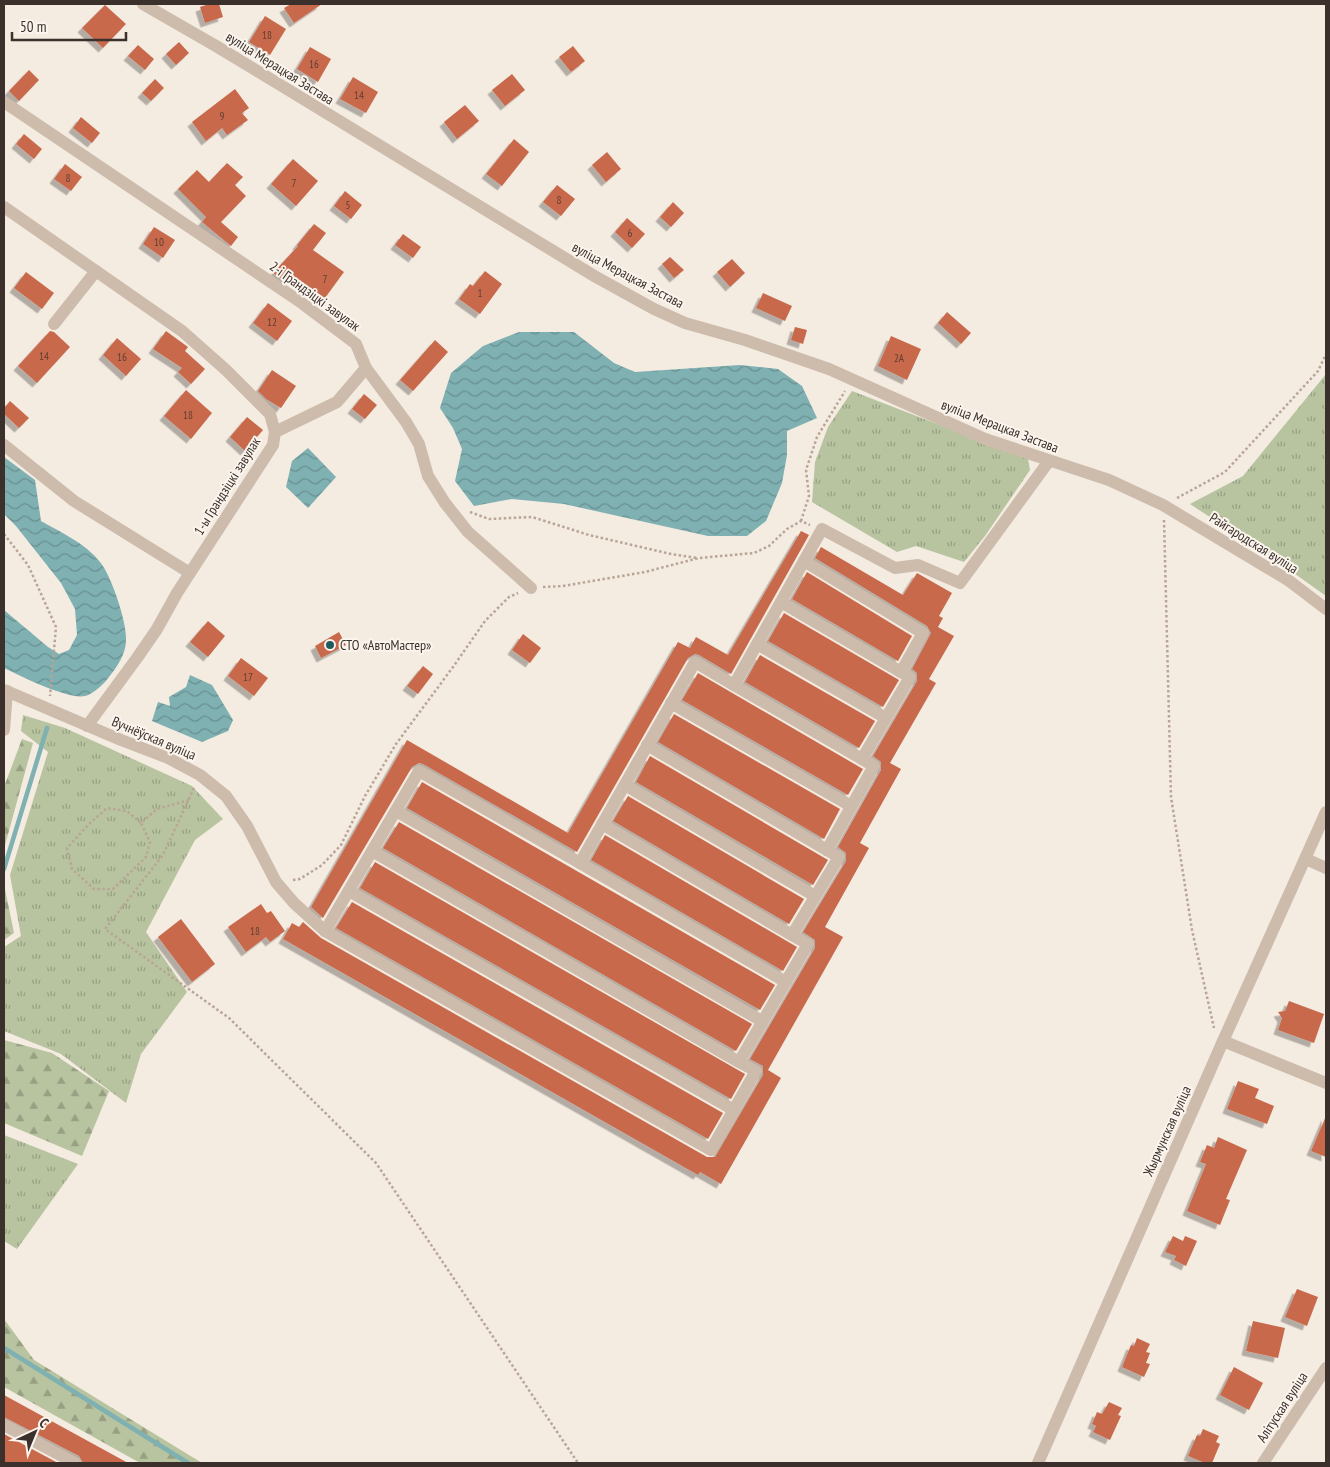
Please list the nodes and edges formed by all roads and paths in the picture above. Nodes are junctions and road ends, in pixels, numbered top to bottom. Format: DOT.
graph roads {
  1 [pos="143,4"];
  2 [pos="4,102"];
  3 [pos="4,207"];
  4 [pos="96,270"];
  5 [pos="54,324"];
  6 [pos="1326,354"];
  7 [pos="366,368"];
  8 [pos="853,380"];
  9 [pos="275,432"];
  10 [pos="4,444"];
  11 [pos="1049,461"];
  12 [pos="445,502"];
  13 [pos="1163,505"];
  14 [pos="801,521"];
  15 [pos="822,529"];
  16 [pos="4,534"];
  17 [pos="700,558"];
  18 [pos="804,561"];
  19 [pos="190,573"];
  20 [pos="531,588"];
  21 [pos="781,602"];
  22 [pos="1326,609"];
  23 [pos="757,644"];
  24 [pos="901,672"];
  25 [pos="734,685"];
  26 [pos="5,691"];
  27 [pos="671,703"];
  28 [pos="49,710"];
  29 [pos="886,718"];
  30 [pos="87,726"];
  31 [pos="4,730"];
  32 [pos="647,745"];
  33 [pos="862,759"];
  34 [pos="200,775"];
  35 [pos="625,785"];
  36 [pos="189,800"];
  37 [pos="851,806"];
  38 [pos="396,811"];
  39 [pos="1326,812"];
  40 [pos="141,823"];
  41 [pos="602,824"];
  42 [pos="827,850"];
  43 [pos="372,851"];
  44 [pos="1306,858"];
  45 [pos="580,863"];
  46 [pos="1326,868"];
  47 [pos="276,882"];
  48 [pos="349,891"];
  49 [pos="815,896"];
  50 [pos="325,931"];
  51 [pos="792,935"];
  52 [pos="786,982"];
  53 [pos="762,1022"];
  54 [pos="1223,1041"];
  55 [pos="739,1062"];
  56 [pos="1326,1083"];
  57 [pos="734,1110"];
  58 [pos="1326,1368"];
  59 [pos="4,1424"];
  60 [pos="1041,1462"];
  61 [pos="75,1463"];
  62 [pos="578,1463"];
  63 [pos="1264,1463"];
  1 -- 8 [label="street, вуліца Мерацкая Застава"];
  2 -- 7 [label="street, 2-і Грандзіцкі завулак"];
  3 -- 4 [label="street, 1-ы Грандзіцкі завулак"];
  4 -- 5 [label="street"];
  4 -- 9 [label="street, 1-ы Грандзіцкі завулак"];
  6 -- 13 [label="path"];
  7 -- 9 [label="street"];
  7 -- 12 [label="street, 2-і Грандзіцкі завулак"];
  8 -- 11 [label="street, вуліца Мерацкая Застава"];
  8 -- 14 [label="path"];
  9 -- 19 [label="street, 1-ы Грандзіцкі завулак"];
  10 -- 19 [label="street"];
  11 -- 13 [label="street, вуліца Мерацкая Застава"];
  11 -- 15 [label="street"];
  12 -- 17 [label="path"];
  12 -- 20 [label="street, 2-і Грандзіцкі завулак"];
  13 -- 22 [label="street, Райгародская вуліца"];
  13 -- 54 [label="path"];
  14 -- 15 [label="path"];
  14 -- 17 [label="path"];
  15 -- 18 [label="street"];
  16 -- 28 [label="path"];
  17 -- 20 [label="path"];
  18 -- 21 [label="street"];
  18 -- 24 [label="street"];
  19 -- 30 [label="street, 1-ы Грандзіцкі завулак"];
  20 -- 47 [label="path"];
  21 -- 23 [label="street"];
  21 -- 24 [label="street"];
  23 -- 25 [label="street"];
  23 -- 29 [label="street"];
  24 -- 29 [label="street"];
  25 -- 27 [label="street"];
  25 -- 33 [label="street"];
  26 -- 28 [label="street, Вучнёўская вуліца"];
  26 -- 31 [label="street"];
  27 -- 32 [label="street"];
  27 -- 37 [label="street"];
  28 -- 30 [label="street, Вучнёўская вуліца"];
  29 -- 33 [label="street"];
  30 -- 34 [label="street, Вучнёўская вуліца"];
  32 -- 35 [label="street"];
  32 -- 42 [label="street"];
  33 -- 37 [label="street"];
  34 -- 36 [label="path"];
  34 -- 47 [label="street, Вучнёўская вуліца"];
  35 -- 41 [label="street"];
  35 -- 49 [label="street"];
  36 -- 40 [label="path"];
  36 -- 62 [label="path"];
  37 -- 42 [label="street"];
  38 -- 43 [label="street"];
  38 -- 45 [label="street"];
  38 -- 53 [label="street"];
  39 -- 44 [label="street, Жырмунская вуліца"];
  40 -- 40 [label="path"];
  41 -- 45 [label="street"];
  41 -- 51 [label="street"];
  42 -- 49 [label="street"];
  43 -- 48 [label="street"];
  43 -- 55 [label="street"];
  44 -- 46 [label="street"];
  44 -- 54 [label="street, Жырмунская вуліца"];
  45 -- 52 [label="street"];
  47 -- 50 [label="street, Вучнёўская вуліца"];
  48 -- 50 [label="street"];
  48 -- 57 [label="street"];
  49 -- 51 [label="street"];
  50 -- 57 [label="street, Вучнёўская вуліца"];
  51 -- 52 [label="street"];
  52 -- 53 [label="street"];
  53 -- 55 [label="street"];
  54 -- 56 [label="street"];
  54 -- 60 [label="street, Жырмунская вуліца"];
  55 -- 57 [label="street"];
  58 -- 63 [label="street, Алітуская вуліца"];
  59 -- 61 [label="street"];
}
